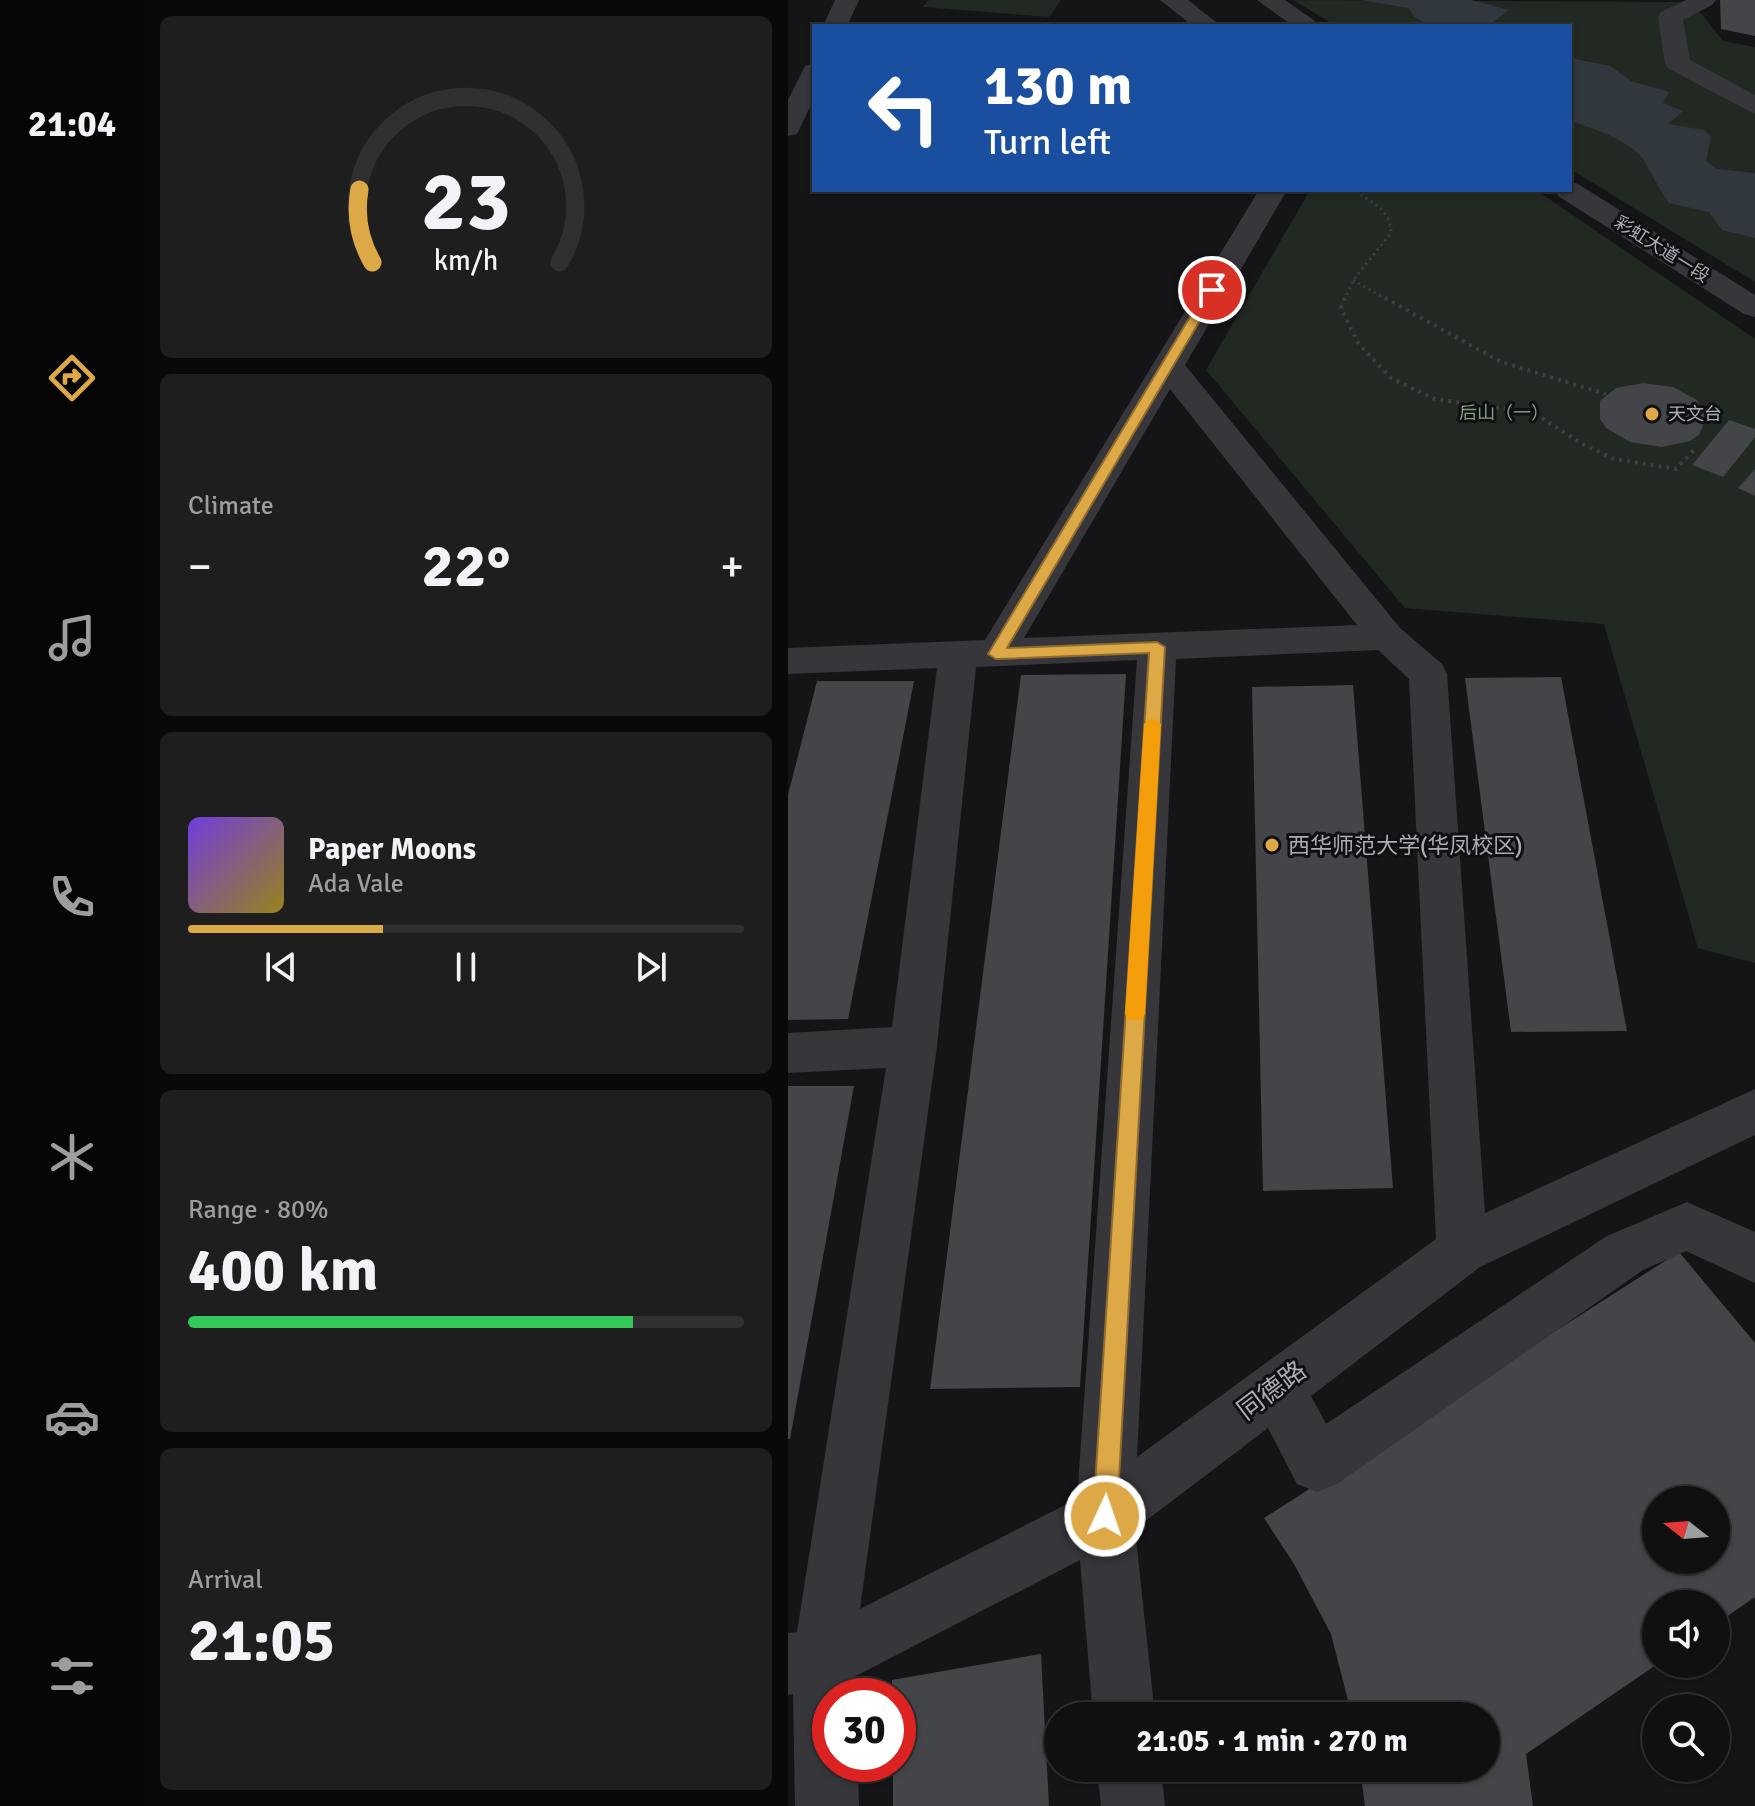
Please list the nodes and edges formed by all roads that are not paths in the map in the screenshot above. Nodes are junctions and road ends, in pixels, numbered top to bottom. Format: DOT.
graph roads {
  1 [pos="847,0"];
  2 [pos="1172,0"];
  3 [pos="1269,0"];
  4 [pos="1704,0"];
  5 [pos="836,24"];
  6 [pos="1206,24"];
  7 [pos="1307,24"];
  8 [pos="812,75"];
  9 [pos="1755,106"];
  10 [pos="788,128"];
  11 [pos="1272,192"];
  12 [pos="1571,192"];
  13 [pos="1755,308"];
  14 [pos="1167,364"];
  15 [pos="1387,637"];
  16 [pos="1157,647"];
  17 [pos="977,654"];
  18 [pos="788,661"];
  19 [pos="913,1046"];
  20 [pos="788,1053"];
  21 [pos="1755,1111"];
  22 [pos="1462,1250"];
  23 [pos="1755,1258"];
  24 [pos="1276,1388"];
  25 [pos="1105,1516"];
  26 [pos="806,1662"];
  27 [pos="1123,1702"];
  28 [pos="1130,1782"];
  29 [pos="827,1806"];
  30 [pos="1133,1806"];
  1 -- 5 [label="street"];
  2 -- 6 [label="street"];
  3 -- 7 [label="street"];
  4 -- 9 [label="street"];
  8 -- 10 [label="street"];
  11 -- 14 [label="street"];
  12 -- 13 [label="street, 彩虹大道一段"];
  14 -- 15 [label="street"];
  14 -- 17 [label="street"];
  15 -- 16 [label="street"];
  15 -- 22 [label="street"];
  16 -- 17 [label="street"];
  16 -- 25 [label="street"];
  17 -- 18 [label="street"];
  17 -- 19 [label="street"];
  19 -- 20 [label="street"];
  19 -- 26 [label="street"];
  21 -- 22 [label="street, 同德路"];
  22 -- 24 [label="street, 同德路"];
  23 -- 24 [label="street"];
  24 -- 25 [label="street, 同德路"];
  25 -- 26 [label="street, 同德路"];
  25 -- 27 [label="street"];
  26 -- 29 [label="street"];
  28 -- 30 [label="street"];
}
